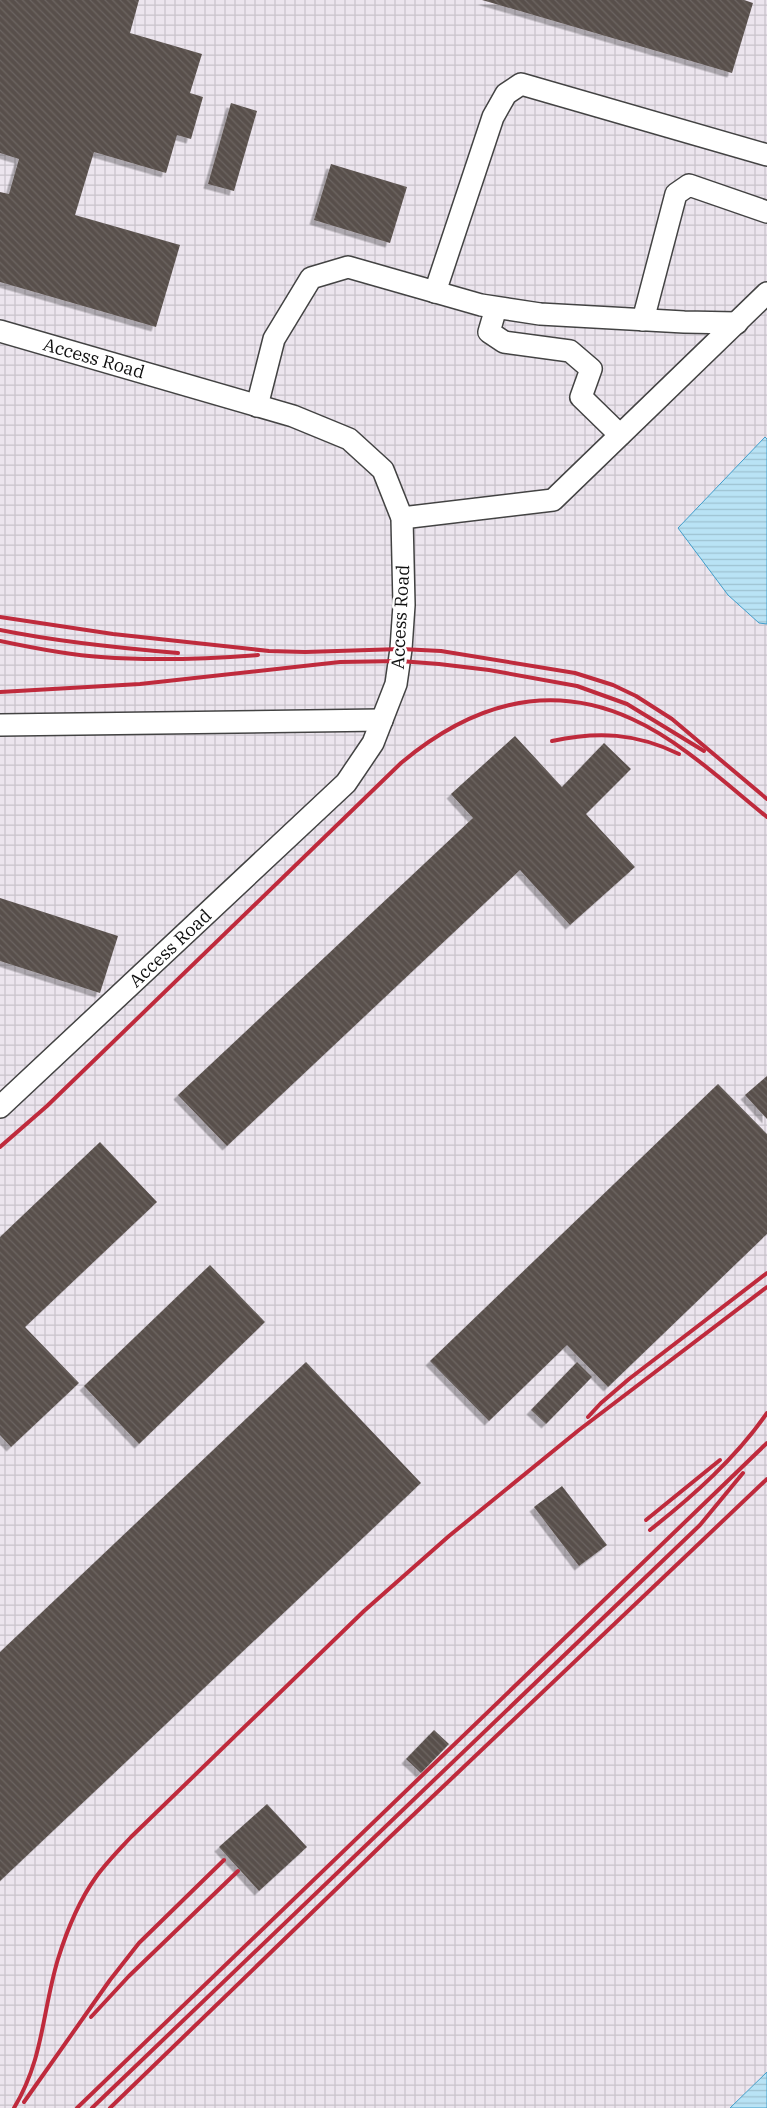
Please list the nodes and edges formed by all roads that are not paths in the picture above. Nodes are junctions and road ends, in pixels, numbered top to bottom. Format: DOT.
graph roads {
  1 [pos="767,155"];
  2 [pos="767,212"];
  3 [pos="435,292"];
  4 [pos="767,293"];
  5 [pos="496,308"];
  6 [pos="643,320"];
  7 [pos="737,322"];
  8 [pos="0,331"];
  9 [pos="257,406"];
  10 [pos="620,434"];
  11 [pos="402,518"];
  12 [pos="382,720"];
  13 [pos="0,725"];
  14 [pos="0,1107"];
  1 -- 3 [label="lane"];
  2 -- 6 [label="lane"];
  3 -- 5 [label="lane"];
  3 -- 9 [label="lane"];
  4 -- 7 [label="lane"];
  5 -- 6 [label="lane"];
  5 -- 10 [label="lane"];
  6 -- 7 [label="lane"];
  7 -- 10 [label="lane"];
  8 -- 9 [label="lane, Access Road"];
  9 -- 11 [label="lane, Access Road"];
  10 -- 11 [label="lane"];
  11 -- 12 [label="lane, Access Road"];
  12 -- 13 [label="lane"];
  12 -- 14 [label="lane, Access Road"];
}
